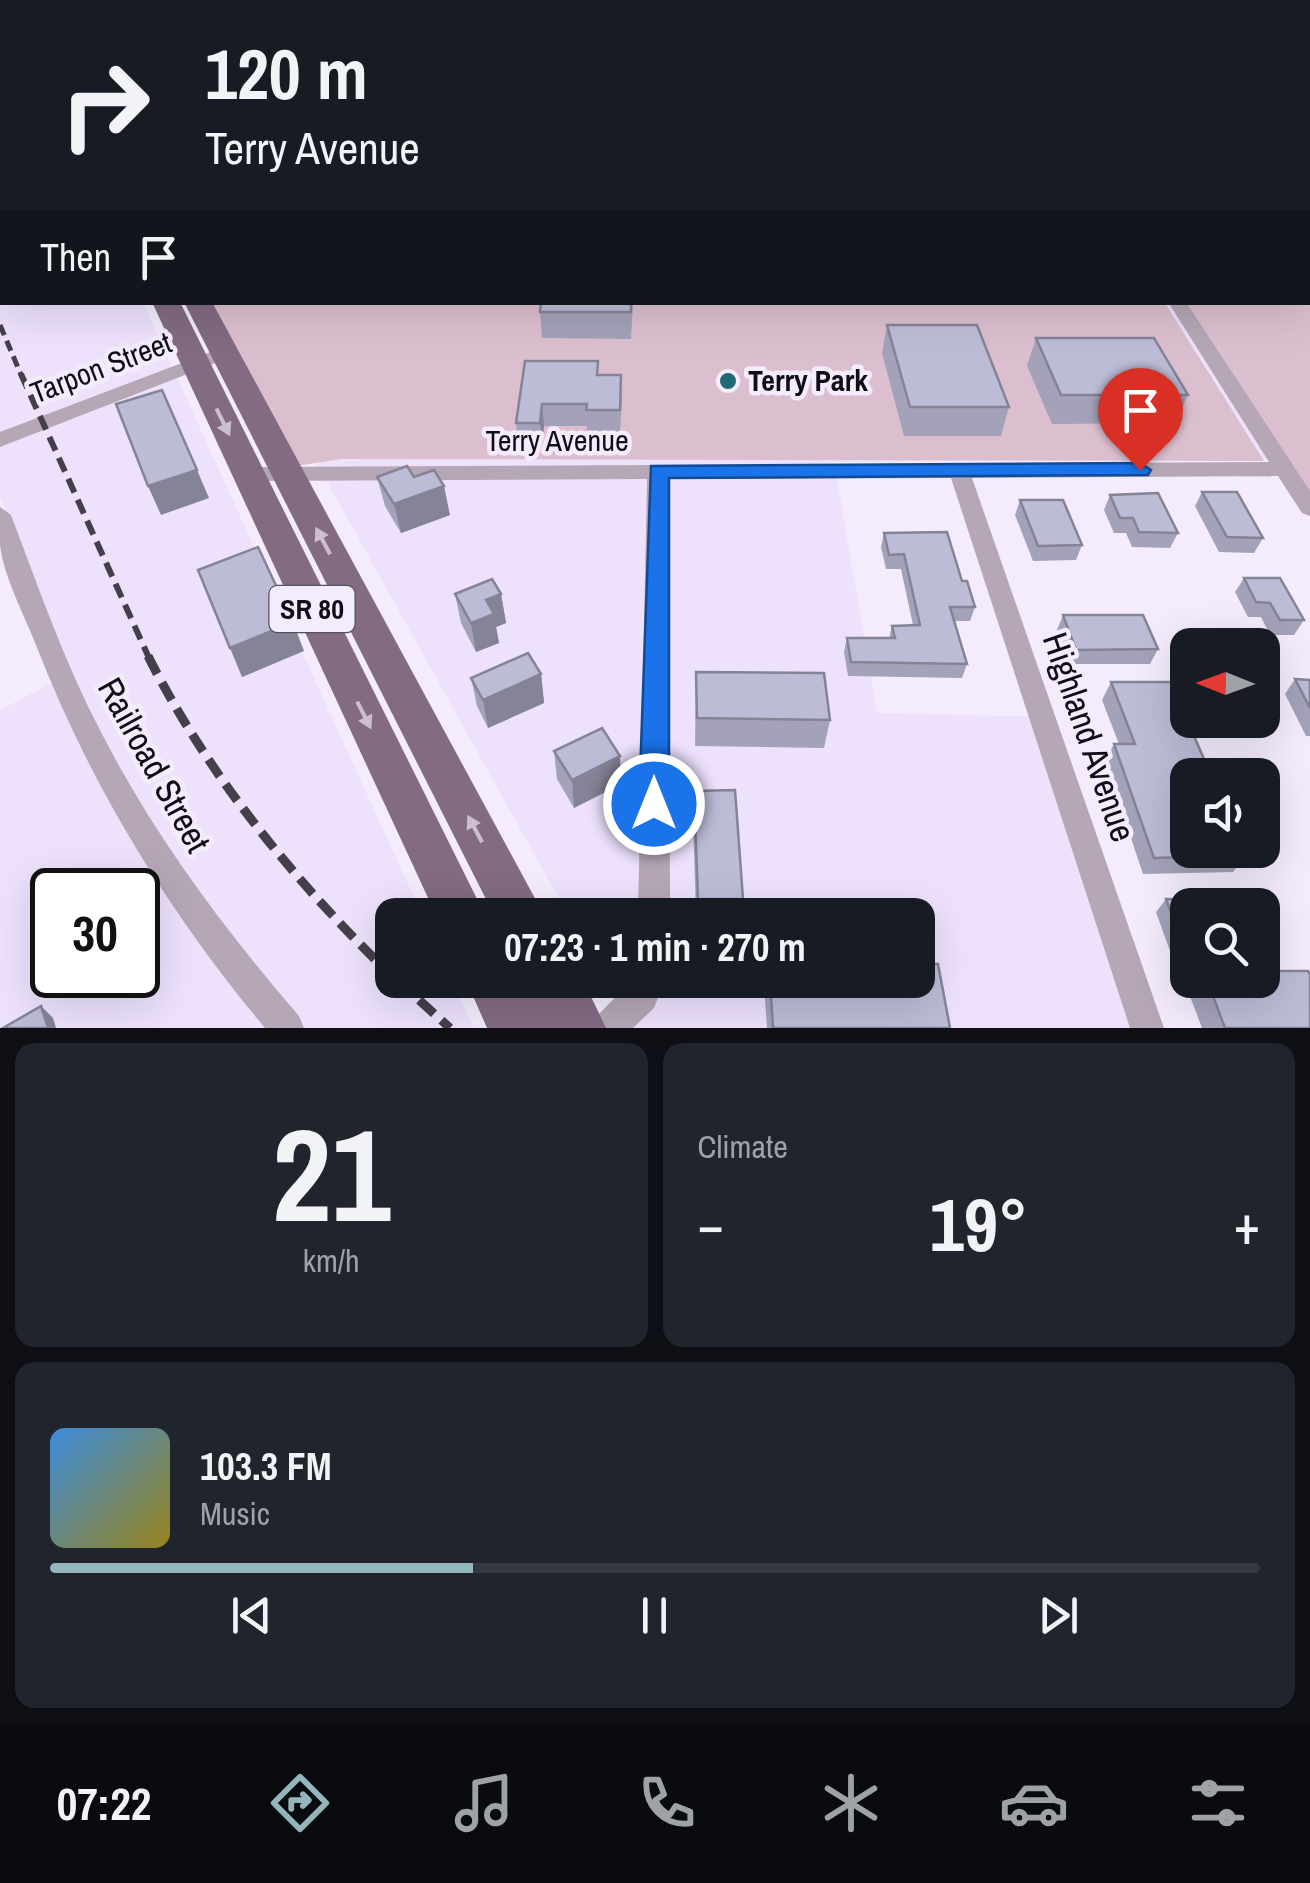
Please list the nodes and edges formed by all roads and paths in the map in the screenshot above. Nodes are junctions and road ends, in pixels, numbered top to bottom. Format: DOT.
graph roads {
  1 [pos="168,305"];
  2 [pos="199,305"];
  3 [pos="1179,305"];
  4 [pos="210,359"];
  5 [pos="0,440"];
  6 [pos="959,470"];
  7 [pos="1285,470"];
  8 [pos="658,471"];
  9 [pos="268,474"];
  10 [pos="1310,508"];
  11 [pos="0,515"];
  12 [pos="410,806"];
  13 [pos="453,898"];
  14 [pos="472,898"];
  15 [pos="510,898"];
  16 [pos="654,898"];
  17 [pos="500,998"];
  18 [pos="527,998"];
  19 [pos="564,998"];
  20 [pos="638,998"];
  21 [pos="286,1028"];
  22 [pos="514,1028"];
  23 [pos="553,1028"];
  24 [pos="580,1028"];
  25 [pos="609,1028"];
  26 [pos="1148,1028"];
  1 -- 4 [label="main road, SR 80"];
  2 -- 4 [label="main road, SR 80"];
  3 -- 7 [label="street"];
  4 -- 5 [label="street, Tarpon Street"];
  4 -- 9 [label="main road, SR 80"];
  6 -- 7 [label="street, Terry Avenue"];
  6 -- 8 [label="street, Terry Avenue"];
  6 -- 26 [label="street, Highland Avenue"];
  7 -- 10 [label="street"];
  8 -- 9 [label="street, Terry Avenue"];
  8 -- 16 [label="street"];
  9 -- 12 [label="main road, SR 80, one-way"];
  15 -- 9 [label="main road, SR 80, one-way"];
  11 -- 21 [label="street, Railroad Street"];
  12 -- 13 [label="main road, SR 80"];
  12 -- 14 [label="main road"];
  17 -- 22 [label="main road"];
  18 -- 23 [label="main road"];
  19 -- 24 [label="main road"];
  20 -- 25 [label="street"];
}
